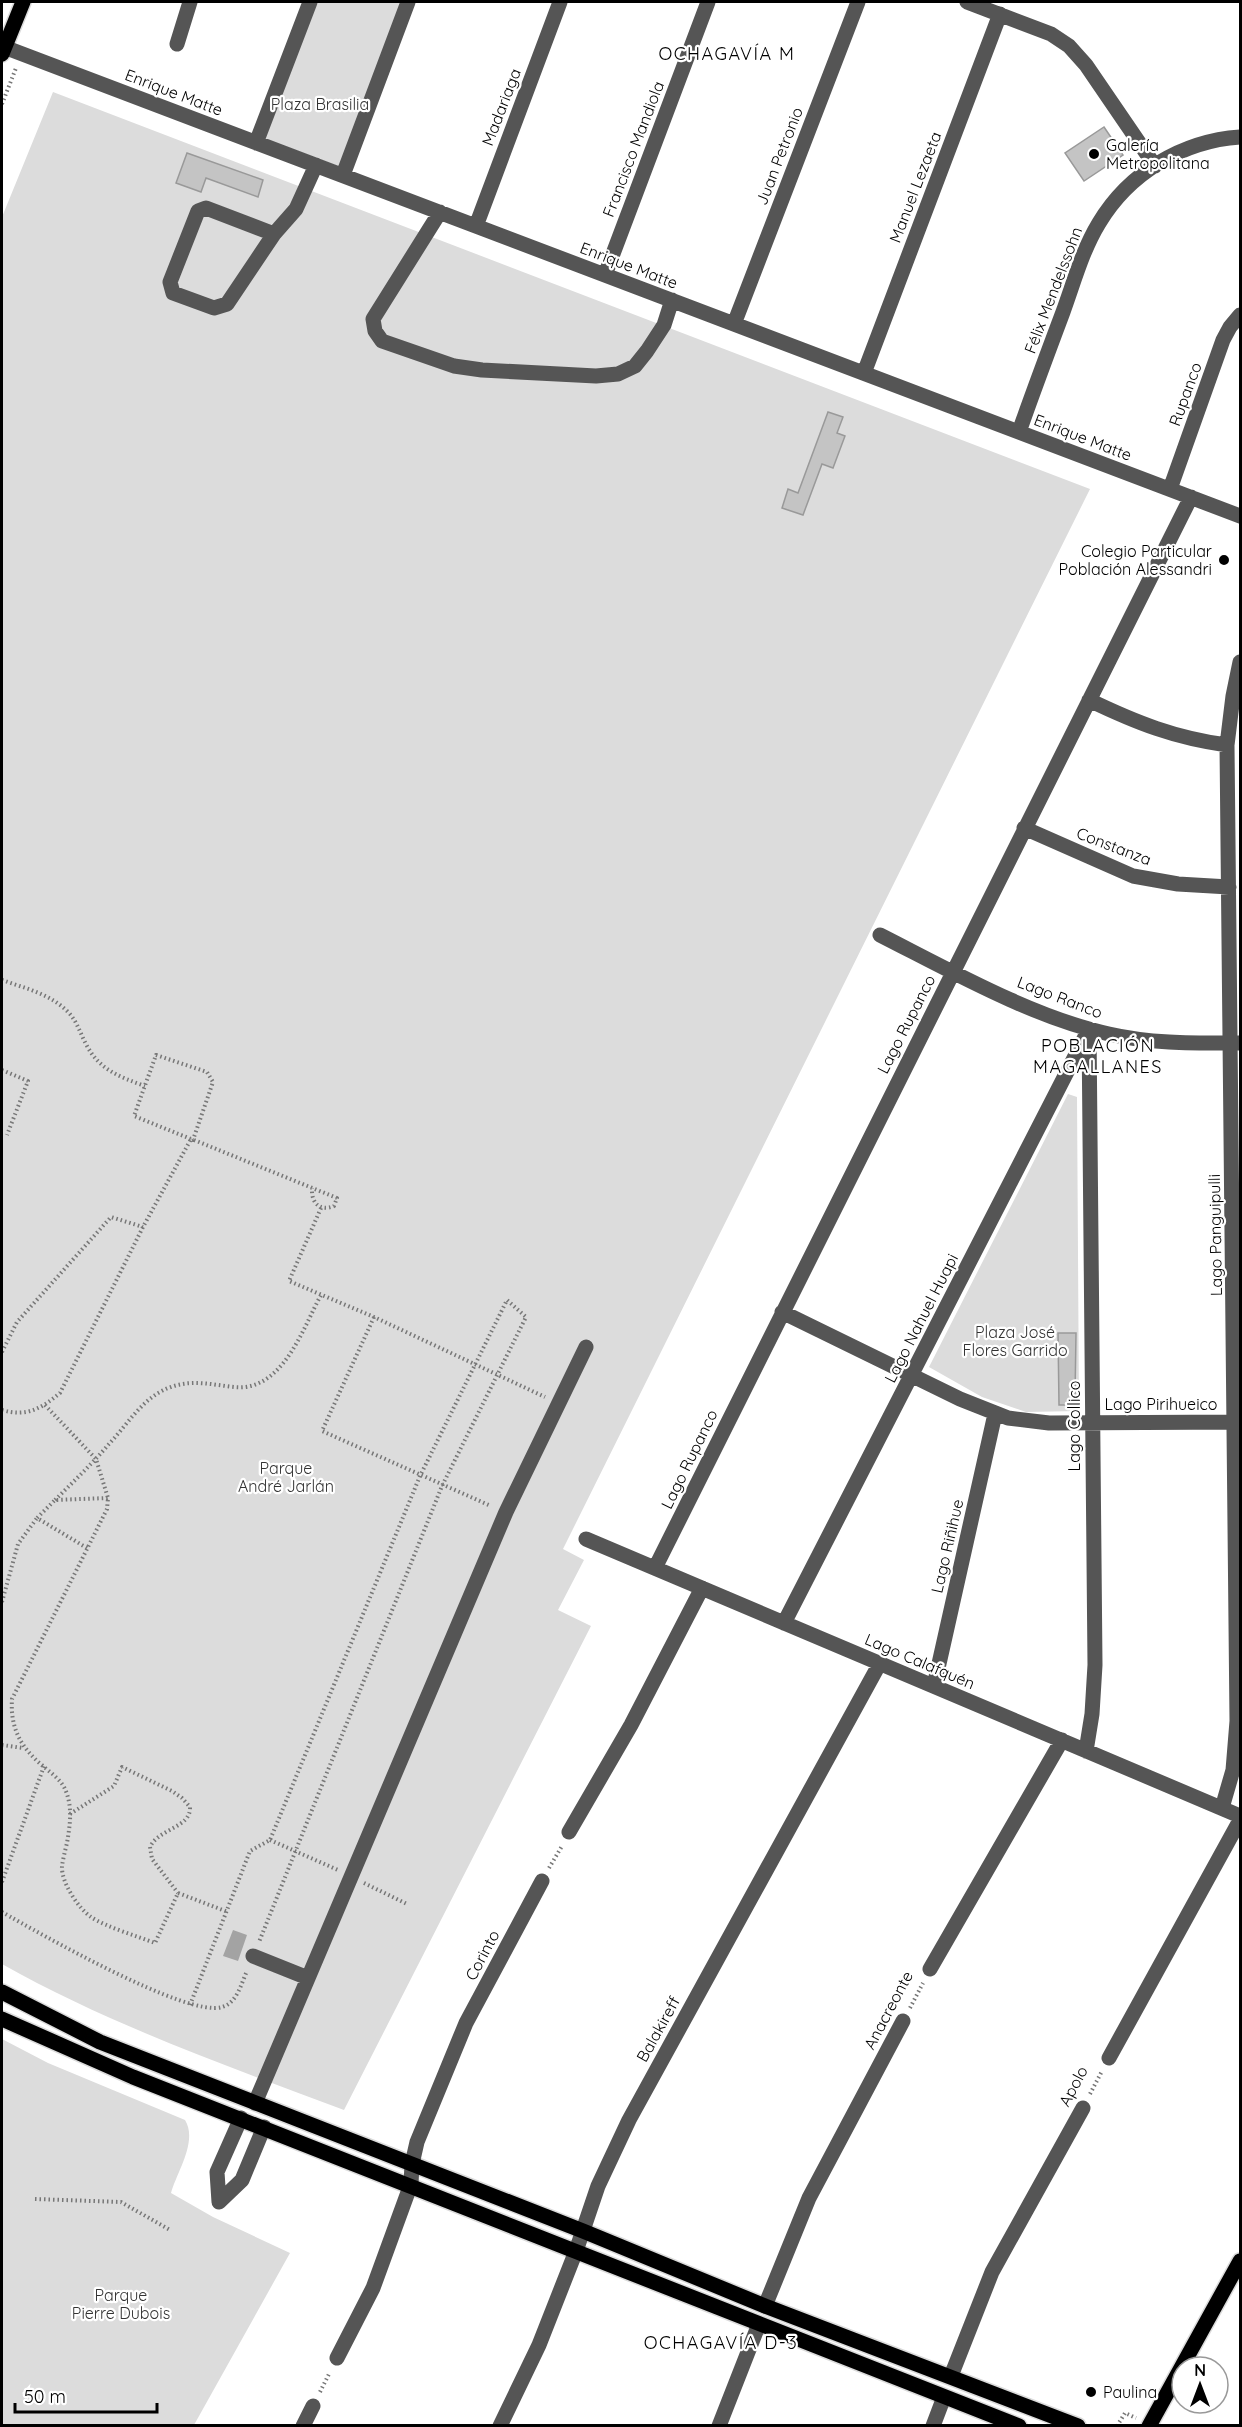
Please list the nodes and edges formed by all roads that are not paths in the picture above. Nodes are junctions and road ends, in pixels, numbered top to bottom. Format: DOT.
graph roads {
  1 [pos="23,2"];
  2 [pos="190,2"];
  3 [pos="310,2"];
  4 [pos="408,2"];
  5 [pos="560,2"];
  6 [pos="708,2"];
  7 [pos="858,2"];
  8 [pos="967,2"];
  9 [pos="1000,14"];
  10 [pos="177,44"];
  11 [pos="3,50"];
  12 [pos="1240,136"];
  13 [pos="256,142"];
  14 [pos="316,165"];
  15 [pos="1155,166"];
  16 [pos="343,175"];
  17 [pos="440,212"];
  18 [pos="476,226"];
  19 [pos="274,234"];
  20 [pos="605,275"];
  21 [pos="672,300"];
  22 [pos="1240,315"];
  23 [pos="734,324"];
  24 [pos="864,373"];
  25 [pos="1019,432"];
  26 [pos="1170,489"];
  27 [pos="1191,497"];
  28 [pos="1240,516"];
  29 [pos="1240,662"];
  30 [pos="1089,700"];
  31 [pos="1227,745"];
  32 [pos="1024,828"];
  33 [pos="1229,887"];
  34 [pos="880,934"];
  35 [pos="952,972"];
  36 [pos="1089,1029"];
  37 [pos="1236,1043"];
  38 [pos="782,1312"];
  39 [pos="586,1347"];
  40 [pos="912,1375"];
  41 [pos="995,1414"];
  42 [pos="1238,1422"];
  43 [pos="1092,1423"];
  44 [pos="586,1539"];
  45 [pos="655,1568"];
  46 [pos="702,1588"];
  47 [pos="784,1623"];
  48 [pos="880,1663"];
  49 [pos="934,1686"];
  50 [pos="1062,1740"];
  51 [pos="1086,1750"];
  52 [pos="1222,1808"];
  53 [pos="1240,1818"];
  54 [pos="570,1832"];
  55 [pos="542,1881"];
  56 [pos="253,1956"];
  57 [pos="930,1969"];
  58 [pos="308,1978"];
  59 [pos="2,1992"];
  60 [pos="2,2019"];
  61 [pos="903,2021"];
  62 [pos="1109,2058"];
  63 [pos="255,2103"];
  64 [pos="1083,2108"];
  65 [pos="241,2118"];
  66 [pos="264,2127"];
  67 [pos="412,2164"];
  68 [pos="411,2184"];
  69 [pos="583,2231"];
  70 [pos="576,2251"];
  71 [pos="1240,2261"];
  72 [pos="765,2306"];
  73 [pos="759,2324"];
  74 [pos="856,2340"];
  75 [pos="337,2358"];
  76 [pos="849,2360"];
  77 [pos="951,2376"];
  78 [pos="944,2397"];
  79 [pos="313,2406"];
  80 [pos="303,2426"];
  81 [pos="500,2426"];
  82 [pos="719,2426"];
  83 [pos="933,2426"];
  84 [pos="1019,2426"];
  85 [pos="1078,2426"];
  86 [pos="1149,2426"];
  1 -- 11 [label="main road"];
  2 -- 10 [label="street"];
  3 -- 13 [label="street"];
  4 -- 16 [label="street"];
  5 -- 18 [label="street, Madariaga"];
  6 -- 20 [label="street, Francisco Mandiola"];
  7 -- 23 [label="street, Juan Petronio"];
  8 -- 9 [label="street"];
  9 -- 15 [label="street"];
  9 -- 24 [label="street, Manuel Lezaeta"];
  11 -- 13 [label="street, Enrique Matte"];
  12 -- 15 [label="street, Félix Mendelssohn"];
  13 -- 14 [label="street, Enrique Matte"];
  14 -- 16 [label="street, Enrique Matte"];
  14 -- 19 [label="street"];
  15 -- 25 [label="street, Félix Mendelssohn"];
  16 -- 17 [label="street, Enrique Matte"];
  17 -- 18 [label="street, Enrique Matte"];
  17 -- 21 [label="street"];
  18 -- 20 [label="street, Enrique Matte"];
  19 -- 19 [label="street"];
  20 -- 21 [label="street, Enrique Matte"];
  21 -- 23 [label="street, Enrique Matte"];
  22 -- 26 [label="street, Rupanco"];
  23 -- 24 [label="street, Enrique Matte"];
  24 -- 25 [label="street, Enrique Matte"];
  25 -- 26 [label="street, Enrique Matte"];
  26 -- 27 [label="street, Enrique Matte"];
  27 -- 28 [label="street, Enrique Matte"];
  27 -- 30 [label="street, Lago Rupanco"];
  29 -- 31 [label="street, Lago Panguipulli"];
  30 -- 31 [label="street"];
  30 -- 32 [label="street, Lago Rupanco"];
  31 -- 33 [label="street, Lago Panguipulli"];
  32 -- 33 [label="street, Constanza"];
  32 -- 35 [label="street, Lago Rupanco"];
  33 -- 37 [label="street, Lago Panguipulli"];
  34 -- 35 [label="street, Lago Ranco"];
  35 -- 36 [label="street, Lago Ranco"];
  35 -- 38 [label="street, Lago Rupanco"];
  36 -- 37 [label="street, Lago Ranco"];
  36 -- 40 [label="street, Lago Nahuel Huapi"];
  36 -- 43 [label="street, Lago Collico"];
  37 -- 42 [label="street, Lago Panguipulli"];
  38 -- 40 [label="street, Lago Pirihueico"];
  38 -- 45 [label="street, Lago Rupanco"];
  39 -- 58 [label="street"];
  40 -- 41 [label="street, Lago Pirihueico"];
  40 -- 47 [label="street, Lago Nahuel Huapi"];
  41 -- 43 [label="street, Lago Pirihueico"];
  41 -- 49 [label="street, Lago Riñihue"];
  42 -- 43 [label="street, Lago Pirihueico"];
  42 -- 52 [label="street, Lago Panguipulli"];
  43 -- 51 [label="street, Lago Collico"];
  44 -- 45 [label="street, Lago Calafquén"];
  45 -- 46 [label="street, Lago Calafquén"];
  46 -- 47 [label="street, Lago Calafquén"];
  46 -- 54 [label="street"];
  47 -- 48 [label="street, Lago Calafquén"];
  48 -- 49 [label="street, Lago Calafquén"];
  48 -- 69 [label="street, Balakireff"];
  49 -- 50 [label="street, Lago Calafquén"];
  50 -- 51 [label="street, Lago Calafquén"];
  50 -- 57 [label="street, Anacreonte"];
  51 -- 52 [label="street, Lago Calafquén"];
  52 -- 53 [label="street, Lago Calafquén"];
  53 -- 62 [label="street, Apolo"];
  55 -- 67 [label="street, Corinto"];
  56 -- 58 [label="street"];
  58 -- 63 [label="street"];
  59 -- 63 [label="main road"];
  60 -- 65 [label="main road"];
  61 -- 72 [label="street, Anacreonte"];
  63 -- 67 [label="main road"];
  64 -- 77 [label="street, Apolo"];
  65 -- 66 [label="main road"];
  65 -- 66 [label="street"];
  66 -- 68 [label="main road"];
  67 -- 68 [label="street, Corinto"];
  67 -- 69 [label="main road"];
  68 -- 70 [label="main road"];
  68 -- 75 [label="street, Corinto"];
  69 -- 70 [label="street, Balakireff"];
  69 -- 72 [label="main road"];
  70 -- 73 [label="main road"];
  70 -- 81 [label="street, Balakireff"];
  71 -- 86 [label="main road"];
  72 -- 74 [label="main road"];
  73 -- 76 [label="main road"];
  73 -- 82 [label="street"];
  74 -- 76 [label="main road"];
  74 -- 77 [label="main road"];
  76 -- 78 [label="main road"];
  77 -- 85 [label="main road"];
  78 -- 83 [label="street"];
  78 -- 84 [label="main road"];
  79 -- 80 [label="street"];
}
